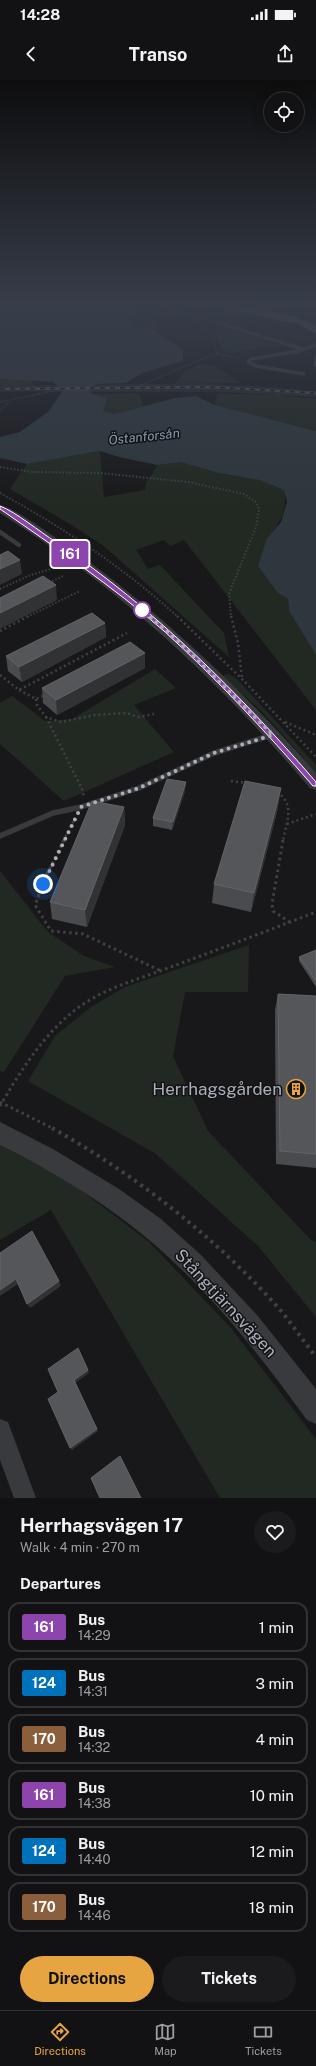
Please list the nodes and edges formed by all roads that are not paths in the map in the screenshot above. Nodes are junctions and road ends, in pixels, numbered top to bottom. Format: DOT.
graph roads {
  1 [pos="299,373"];
  2 [pos="304,374"];
  3 [pos="0,508"];
  4 [pos="0,532"];
  5 [pos="19,545"];
  6 [pos="273,735"];
  7 [pos="316,784"];
  8 [pos="0,836"];
  9 [pos="0,1133"];
  10 [pos="316,1411"];
  11 [pos="0,1430"];
  12 [pos="25,1498"];
  1 -- 2 [label="lane"];
  3 -- 6 [label="street"];
  4 -- 5 [label="lane"];
  6 -- 7 [label="street"];
  6 -- 8 [label="lane"];
  9 -- 10 [label="street, Stångtjärnsvägen"];
  11 -- 12 [label="street"];
}
